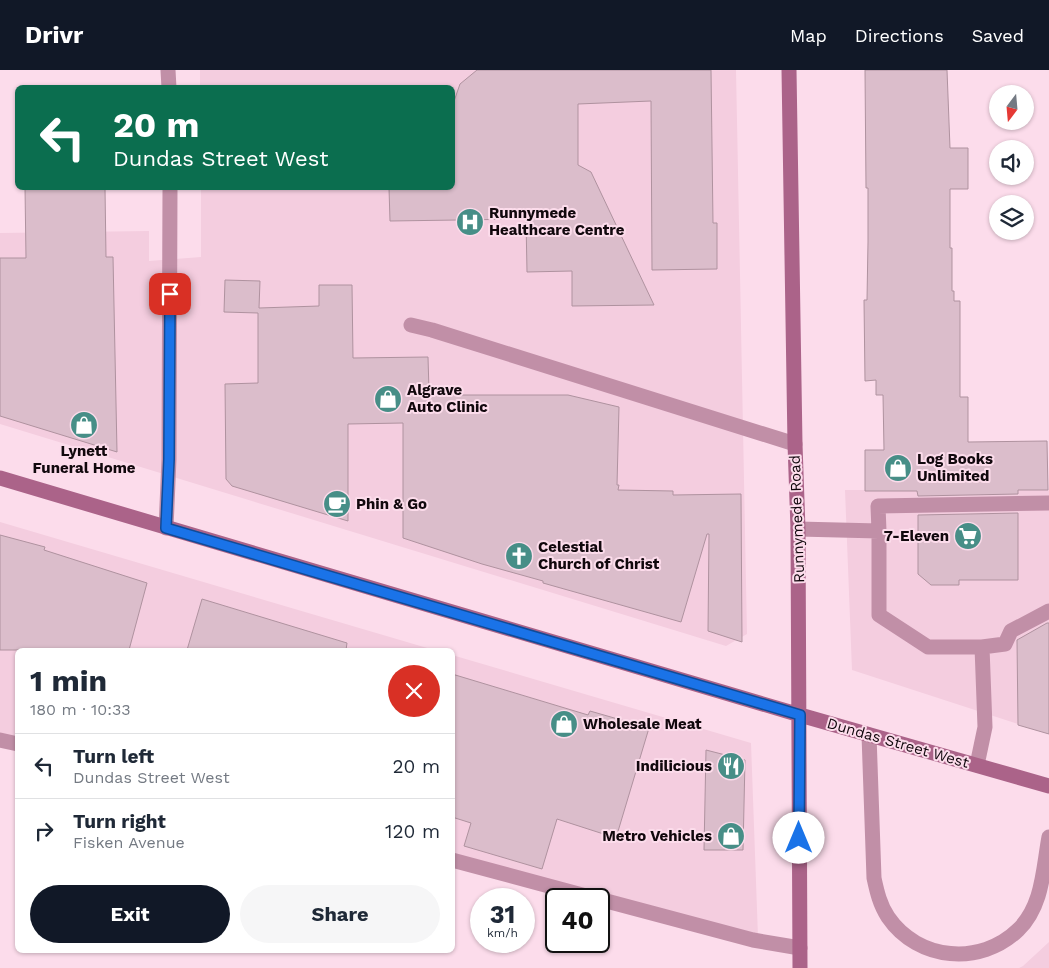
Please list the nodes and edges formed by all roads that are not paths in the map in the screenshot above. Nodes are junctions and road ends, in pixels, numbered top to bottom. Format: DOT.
graph roads {
  1 [pos="168,70"];
  2 [pos="789,70"];
  3 [pos="169,85"];
  4 [pos="170,190"];
  5 [pos="411,325"];
  6 [pos="794,444"];
  7 [pos="0,478"];
  8 [pos="1049,503"];
  9 [pos="166,528"];
  10 [pos="798,529"];
  11 [pos="879,531"];
  12 [pos="1049,612"];
  13 [pos="982,647"];
  14 [pos="800,715"];
  15 [pos="869,735"];
  16 [pos="0,740"];
  17 [pos="15,743"];
  18 [pos="977,766"];
  19 [pos="1049,786"];
  20 [pos="1049,837"];
  21 [pos="455,861"];
  22 [pos="557,888"];
  23 [pos="610,902"];
  24 [pos="800,948"];
  25 [pos="800,968"];
  1 -- 3 [label="street"];
  2 -- 6 [label="main road, Runnymede Road"];
  4 -- 9 [label="street"];
  5 -- 6 [label="street"];
  6 -- 10 [label="main road, Runnymede Road"];
  7 -- 9 [label="main road, Dundas Street West"];
  8 -- 11 [label="street"];
  9 -- 14 [label="main road, Dundas Street West"];
  10 -- 11 [label="street"];
  10 -- 14 [label="main road, Runnymede Road"];
  11 -- 13 [label="street"];
  12 -- 13 [label="street"];
  13 -- 18 [label="street"];
  14 -- 15 [label="main road, Dundas Street West"];
  14 -- 24 [label="main road, Runnymede Road"];
  15 -- 18 [label="main road, Dundas Street West"];
  15 -- 20 [label="street"];
  16 -- 17 [label="street"];
  18 -- 19 [label="main road, Dundas Street West"];
  21 -- 22 [label="street"];
  23 -- 24 [label="street"];
  24 -- 25 [label="main road, Runnymede Road"];
}
